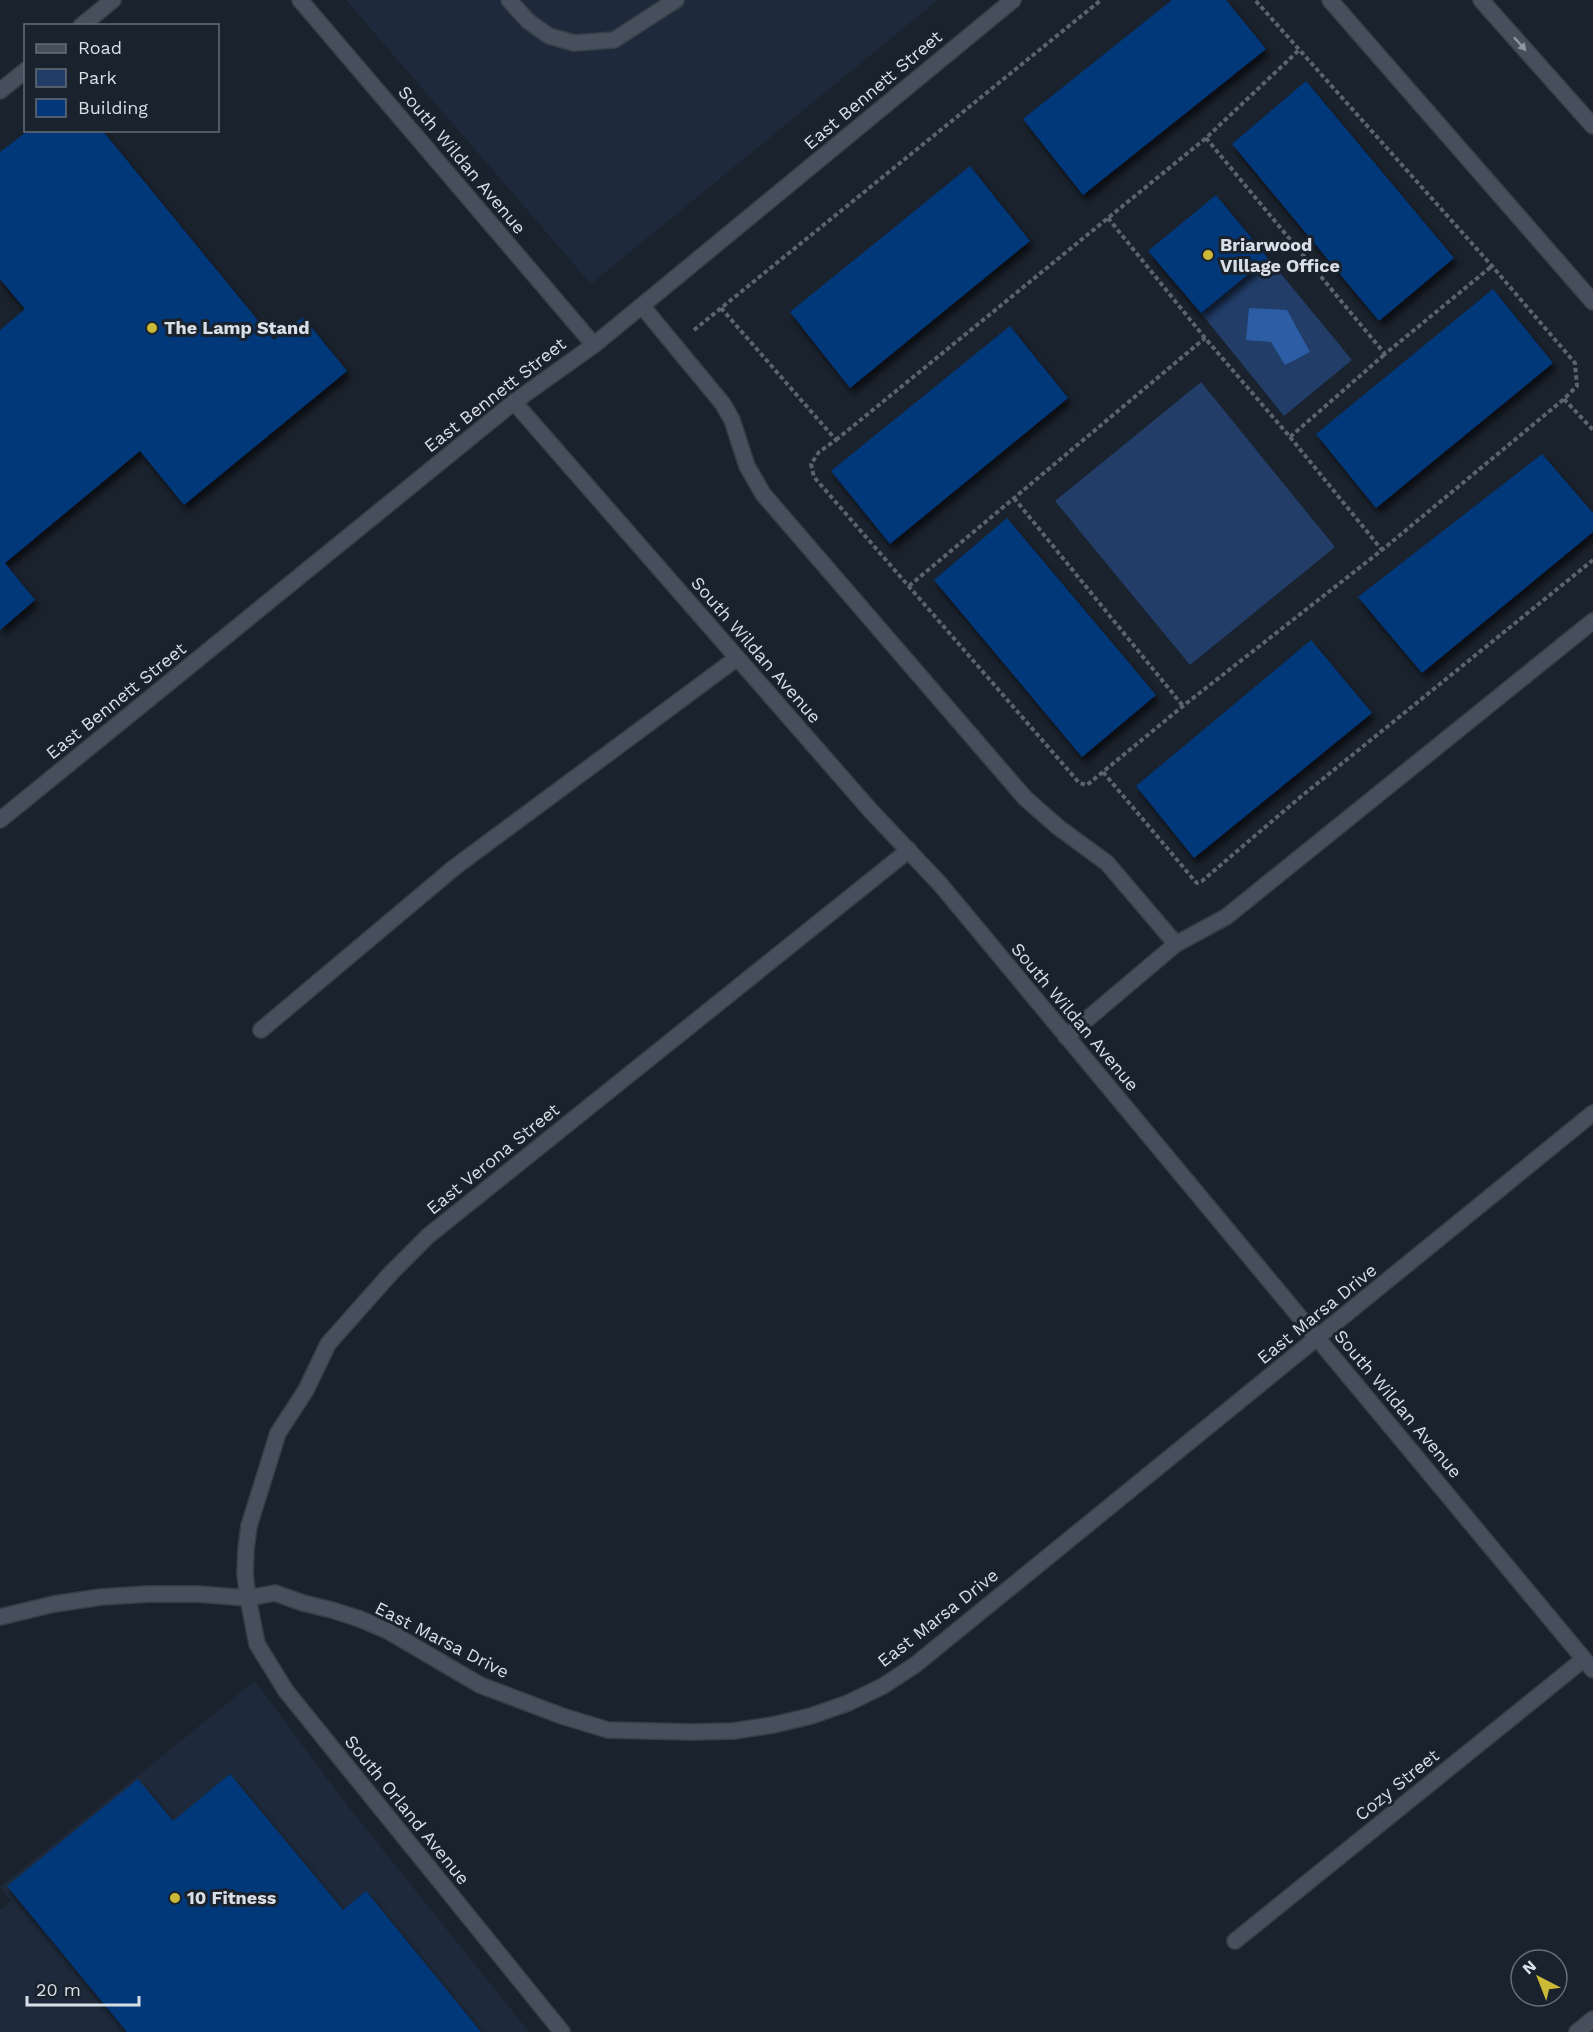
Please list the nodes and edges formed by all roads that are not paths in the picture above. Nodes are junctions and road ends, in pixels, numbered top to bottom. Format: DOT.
graph roads {
  1 [pos="113,0"];
  2 [pos="300,0"];
  3 [pos="509,0"];
  4 [pos="676,0"];
  5 [pos="1013,0"];
  6 [pos="1330,0"];
  7 [pos="1481,0"];
  8 [pos="83,24"];
  9 [pos="24,72"];
  10 [pos="0,91"];
  11 [pos="1593,126"];
  12 [pos="1593,302"];
  13 [pos="642,306"];
  14 [pos="594,345"];
  15 [pos="514,402"];
  16 [pos="1593,621"];
  17 [pos="737,658"];
  18 [pos="0,820"];
  19 [pos="909,850"];
  20 [pos="1176,944"];
  21 [pos="261,1030"];
  22 [pos="1065,1037"];
  23 [pos="1593,1113"];
  24 [pos="1318,1339"];
  25 [pos="248,1598"];
  26 [pos="0,1617"];
  27 [pos="1588,1664"];
  28 [pos="1235,1941"];
  29 [pos="1593,2019"];
  30 [pos="562,2032"];
  31 [pos="1577,2032"];
  1 -- 8 [label="street"];
  2 -- 14 [label="street, South Wildan Avenue"];
  3 -- 4 [label="street"];
  5 -- 13 [label="street, East Bennett Street"];
  6 -- 12 [label="street"];
  7 -- 11 [label="street, one-way"];
  9 -- 10 [label="street"];
  13 -- 14 [label="street, East Bennett Street"];
  13 -- 20 [label="street"];
  14 -- 15 [label="street, East Bennett Street"];
  15 -- 17 [label="street, South Wildan Avenue"];
  15 -- 18 [label="street, East Bennett Street"];
  16 -- 20 [label="street"];
  17 -- 19 [label="street, South Wildan Avenue"];
  17 -- 21 [label="street"];
  19 -- 22 [label="street, South Wildan Avenue"];
  19 -- 25 [label="street, East Verona Street"];
  20 -- 22 [label="street"];
  22 -- 24 [label="street, South Wildan Avenue"];
  23 -- 24 [label="street, East Marsa Drive"];
  24 -- 25 [label="street, East Marsa Drive"];
  24 -- 27 [label="street, South Wildan Avenue"];
  25 -- 26 [label="street, East Marsa Drive"];
  25 -- 30 [label="street, South Orland Avenue"];
  27 -- 28 [label="street, Cozy Street"];
  29 -- 31 [label="street"];
}
